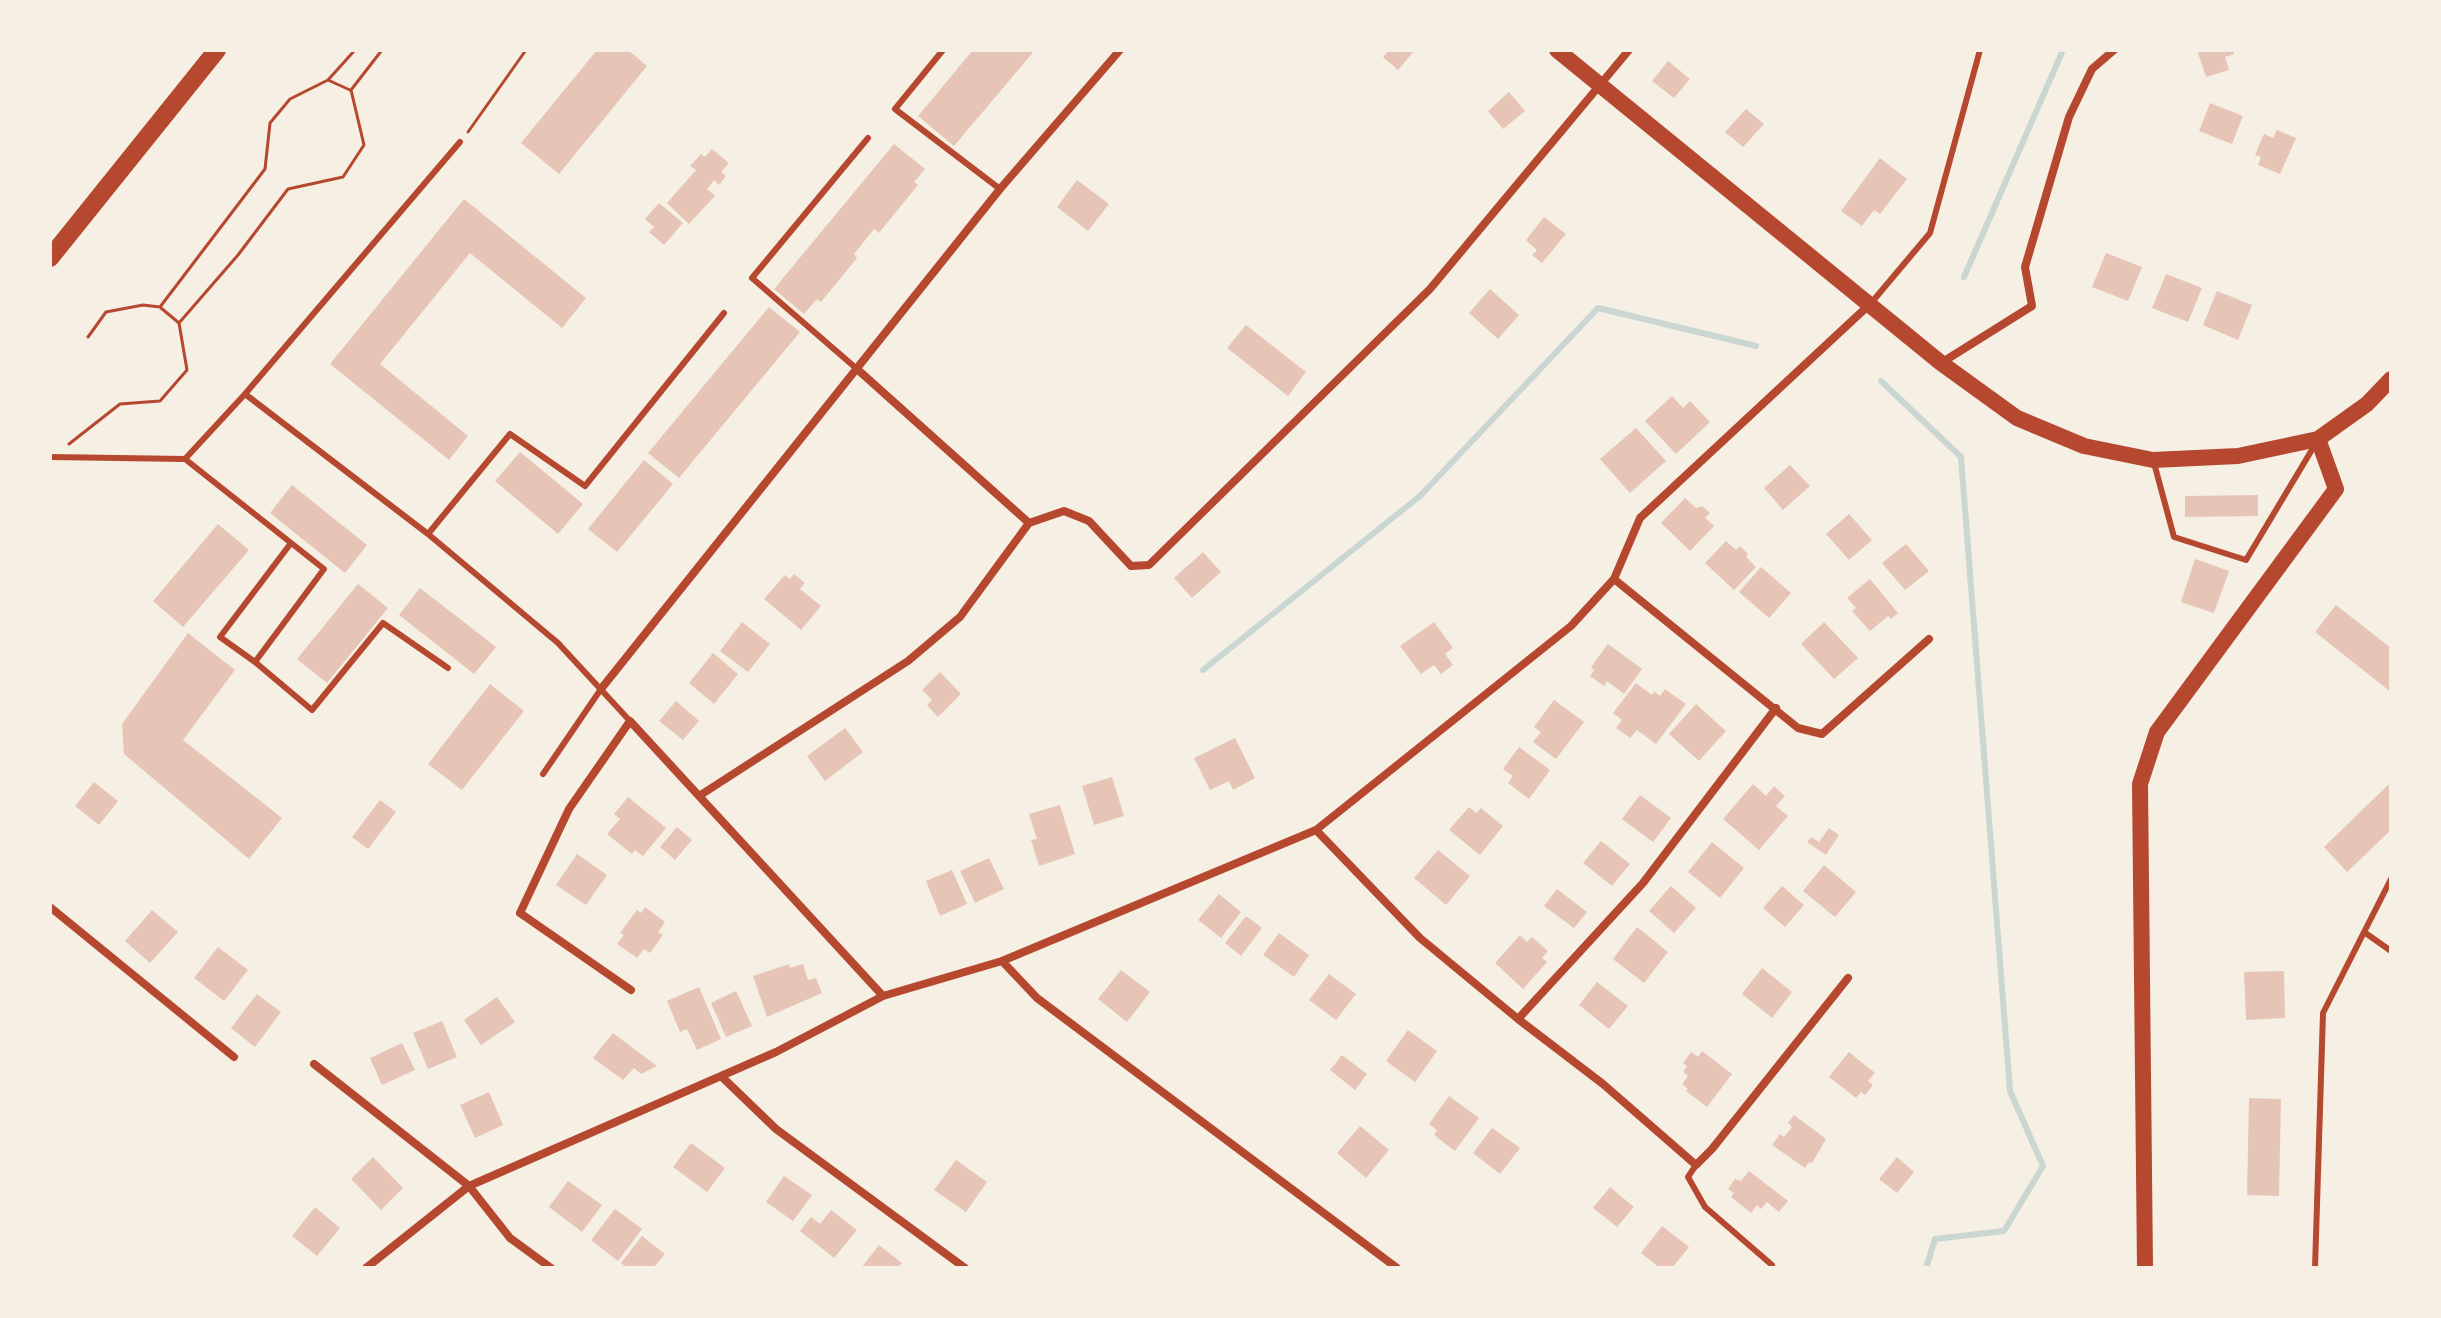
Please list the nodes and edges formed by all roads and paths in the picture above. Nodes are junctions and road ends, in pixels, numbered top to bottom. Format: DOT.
graph roads {
  1 [pos="217,50"];
  2 [pos="355,50"];
  3 [pos="382,50"];
  4 [pos="526,50"];
  5 [pos="943,50"];
  6 [pos="1120,50"];
  7 [pos="1557,50"];
  8 [pos="1629,50"];
  9 [pos="1980,50"];
  10 [pos="2114,50"];
  11 [pos="328,80"];
  12 [pos="1601,86"];
  13 [pos="351,90"];
  14 [pos="868,138"];
  15 [pos="460,142"];
  16 [pos="1000,189"];
  17 [pos="50,258"];
  18 [pos="1869,305"];
  19 [pos="160,307"];
  20 [pos="724,313"];
  21 [pos="179,323"];
  22 [pos="88,337"];
  23 [pos="1941,363"];
  24 [pos="857,369"];
  25 [pos="2391,379"];
  26 [pos="245,394"];
  27 [pos="2318,439"];
  28 [pos="52,457"];
  29 [pos="185,459"];
  30 [pos="2153,460"];
  31 [pos="1029,523"];
  32 [pos="428,534"];
  33 [pos="291,543"];
  34 [pos="1614,579"];
  35 [pos="1929,639"];
  36 [pos="255,662"];
  37 [pos="448,668"];
  38 [pos="601,689"];
  39 [pos="1776,708"];
  40 [pos="630,721"];
  41 [pos="543,774"];
  42 [pos="699,796"];
  43 [pos="1316,830"];
  44 [pos="2391,879"];
  45 [pos="50,907"];
  46 [pos="2364,932"];
  47 [pos="2391,951"];
  48 [pos="1002,961"];
  49 [pos="1848,978"];
  50 [pos="631,990"];
  51 [pos="883,996"];
  52 [pos="1518,1019"];
  53 [pos="234,1057"];
  54 [pos="314,1064"];
  55 [pos="721,1076"];
  56 [pos="1696,1165"];
  57 [pos="469,1186"];
  58 [pos="1772,1265"];
  59 [pos="366,1268"];
  60 [pos="551,1268"];
  61 [pos="965,1268"];
  62 [pos="1397,1268"];
  63 [pos="2145,1268"];
  64 [pos="2315,1268"];
  1 -- 17 [label="main road"];
  2 -- 11 [label="path"];
  3 -- 13 [label="path"];
  4 -- 15 [label="path"];
  5 -- 16 [label="lane"];
  6 -- 16 [label="street"];
  7 -- 12 [label="main road"];
  8 -- 12 [label="street"];
  9 -- 18 [label="lane"];
  10 -- 23 [label="street"];
  11 -- 13 [label="path"];
  11 -- 19 [label="path"];
  12 -- 18 [label="main road"];
  12 -- 31 [label="street"];
  13 -- 21 [label="path"];
  14 -- 24 [label="lane"];
  15 -- 26 [label="lane"];
  16 -- 24 [label="street"];
  18 -- 23 [label="main road"];
  18 -- 34 [label="street"];
  19 -- 21 [label="path"];
  19 -- 22 [label="path"];
  20 -- 32 [label="lane"];
  21 -- 28 [label="path"];
  23 -- 30 [label="main road"];
  24 -- 31 [label="street"];
  24 -- 38 [label="street"];
  25 -- 27 [label="main road"];
  26 -- 29 [label="lane"];
  26 -- 32 [label="lane"];
  27 -- 30 [label="main road"];
  27 -- 30 [label="lane"];
  27 -- 63 [label="main road"];
  28 -- 29 [label="lane"];
  29 -- 33 [label="lane"];
  31 -- 42 [label="street"];
  32 -- 38 [label="lane"];
  33 -- 36 [label="lane"];
  33 -- 36 [label="lane"];
  34 -- 39 [label="street"];
  34 -- 43 [label="street"];
  35 -- 39 [label="street"];
  36 -- 37 [label="lane"];
  38 -- 40 [label="lane"];
  38 -- 41 [label="lane"];
  39 -- 52 [label="street"];
  40 -- 42 [label="street"];
  40 -- 50 [label="street"];
  42 -- 51 [label="street"];
  43 -- 48 [label="street"];
  43 -- 52 [label="street"];
  44 -- 46 [label="lane"];
  45 -- 53 [label="street"];
  46 -- 47 [label="lane"];
  46 -- 64 [label="lane"];
  48 -- 51 [label="street"];
  48 -- 62 [label="street"];
  49 -- 56 [label="street"];
  51 -- 55 [label="street"];
  52 -- 56 [label="street"];
  54 -- 57 [label="street"];
  55 -- 57 [label="street"];
  55 -- 61 [label="street"];
  56 -- 58 [label="lane"];
  57 -- 59 [label="street"];
  57 -- 60 [label="street"];
}
